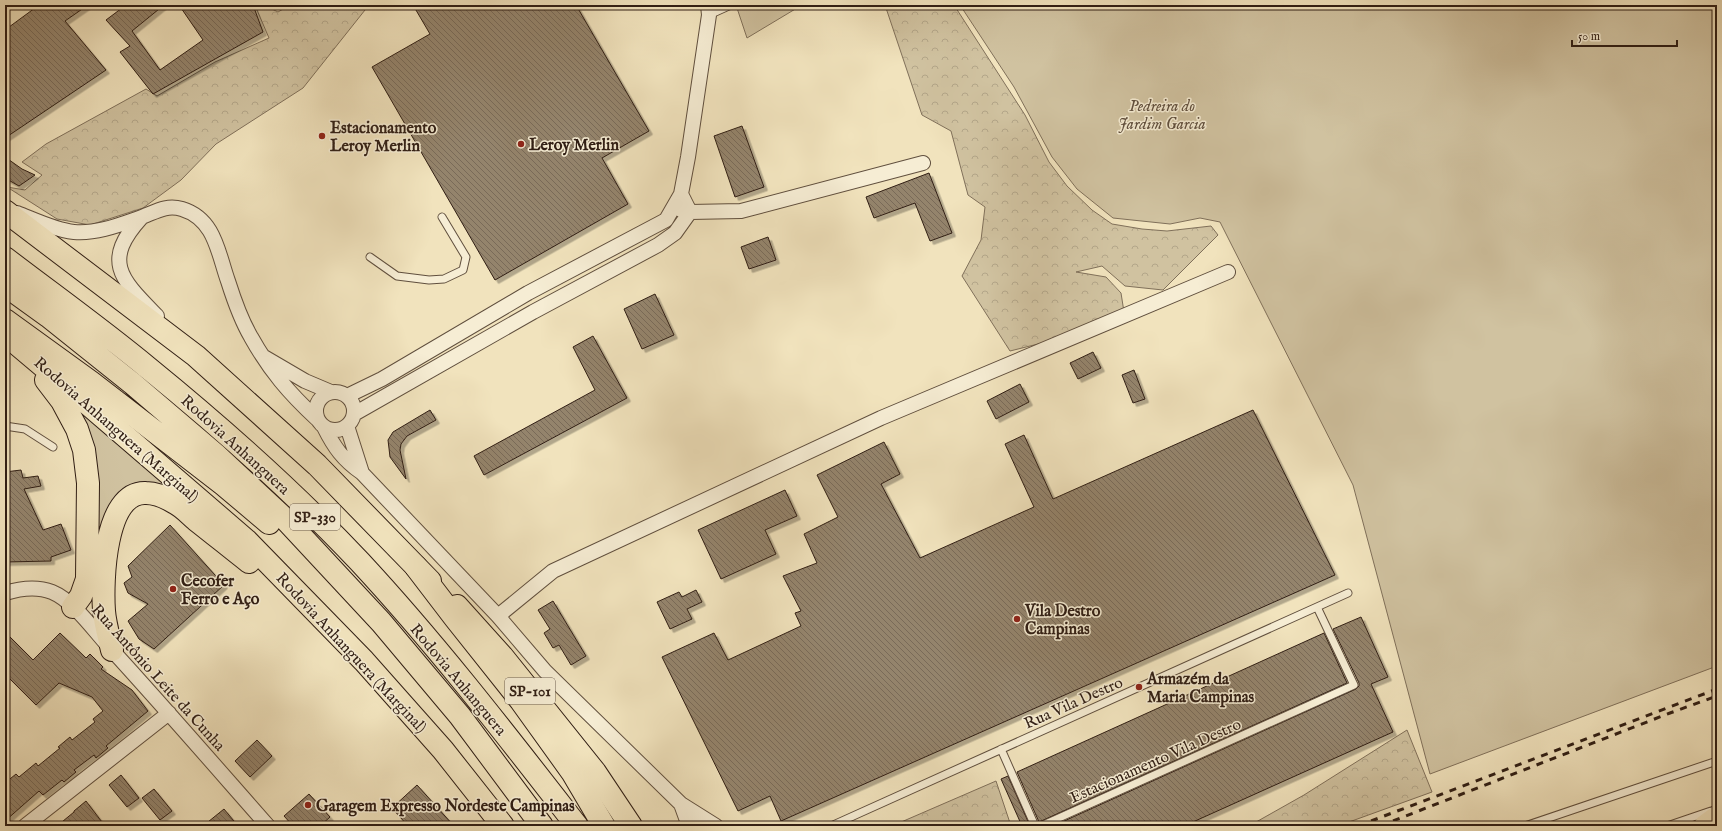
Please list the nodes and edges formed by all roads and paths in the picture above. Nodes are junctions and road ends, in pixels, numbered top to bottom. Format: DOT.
graph roads {
  1 [pos="731,5"];
  2 [pos="708,10"];
  3 [pos="922,163"];
  4 [pos="681,194"];
  5 [pos="674,209"];
  6 [pos="5,210"];
  7 [pos="690,212"];
  8 [pos="442,217"];
  9 [pos="141,218"];
  10 [pos="370,257"];
  11 [pos="5,258"];
  12 [pos="1228,272"];
  13 [pos="5,285"];
  14 [pos="5,320"];
  15 [pos="5,335"];
  16 [pos="196,356"];
  17 [pos="264,357"];
  18 [pos="331,392"];
  19 [pos="347,396"];
  20 [pos="354,414"];
  21 [pos="321,423"];
  22 [pos="5,426"];
  23 [pos="347,426"];
  24 [pos="53,447"];
  25 [pos="362,472"];
  26 [pos="416,568"];
  27 [pos="5,592"];
  28 [pos="1348,593"];
  29 [pos="73,607"];
  30 [pos="1317,607"];
  31 [pos="498,616"];
  32 [pos="381,622"];
  33 [pos="345,641"];
  34 [pos="112,650"];
  35 [pos="169,713"];
  36 [pos="1001,750"];
  37 [pos="1717,761"];
  38 [pos="682,804"];
  39 [pos="1717,810"];
  40 [pos="1717,818"];
  41 [pos="25,826"];
  42 [pos="268,826"];
  43 [pos="503,826"];
  44 [pos="542,826"];
  45 [pos="577,826"];
  46 [pos="604,826"];
  47 [pos="631,826"];
  48 [pos="689,826"];
  49 [pos="716,826"];
  50 [pos="831,826"];
  51 [pos="1036,826"];
  52 [pos="1041,826"];
  53 [pos="1525,826"];
  54 [pos="1667,826"];
  55 [pos="1705,826"];
  1 -- 2 [label="lane"];
  2 -- 4 [label="street"];
  3 -- 7 [label="street"];
  4 -- 5 [label="street"];
  4 -- 7 [label="street"];
  5 -- 7 [label="street"];
  5 -- 19 [label="street"];
  6 -- 9 [label="street"];
  6 -- 16 [label="highway"];
  7 -- 20 [label="street"];
  8 -- 10 [label="lane"];
  9 -- 16 [label="street"];
  9 -- 17 [label="street"];
  11 -- 45 [label="highway, Rodovia Anhanguera / SP-330"];
  12 -- 31 [label="street"];
  13 -- 32 [label="highway, Rodovia Anhanguera / SP-330"];
  14 -- 32 [label="highway"];
  15 -- 29 [label="highway"];
  15 -- 33 [label="highway, Rodovia Anhanguera (Marginal)"];
  16 -- 26 [label="highway"];
  17 -- 18 [label="street"];
  17 -- 21 [label="street"];
  18 -- 19 [label="street"];
  18 -- 21 [label="street"];
  19 -- 20 [label="street"];
  20 -- 23 [label="street"];
  21 -- 23 [label="street"];
  21 -- 25 [label="street"];
  22 -- 24 [label="lane"];
  23 -- 25 [label="street"];
  25 -- 31 [label="street"];
  26 -- 46 [label="highway"];
  26 -- 47 [label="highway, SP-101"];
  27 -- 29 [label="street, Rua Antônio Leite da Cunha"];
  28 -- 30 [label="lane, Rua Vila Destro"];
  29 -- 34 [label="street, Rua Antônio Leite da Cunha"];
  30 -- 36 [label="lane, Rua Vila Destro"];
  30 -- 52 [label="lane, Estacionamento Vila Destro"];
  31 -- 38 [label="street"];
  32 -- 44 [label="highway, Rodovia Anhanguera / SP-330"];
  33 -- 34 [label="highway"];
  33 -- 43 [label="highway, Rodovia Anhanguera (Marginal)"];
  34 -- 35 [label="street, Rua Antônio Leite da Cunha"];
  35 -- 41 [label="street"];
  35 -- 42 [label="street, Rua Antônio Leite da Cunha"];
  36 -- 50 [label="lane, Rua Vila Destro"];
  36 -- 51 [label="lane"];
  37 -- 53 [label="lane"];
  38 -- 48 [label="street"];
  38 -- 49 [label="street"];
  39 -- 54 [label="lane"];
  40 -- 55 [label="highway"];
}
